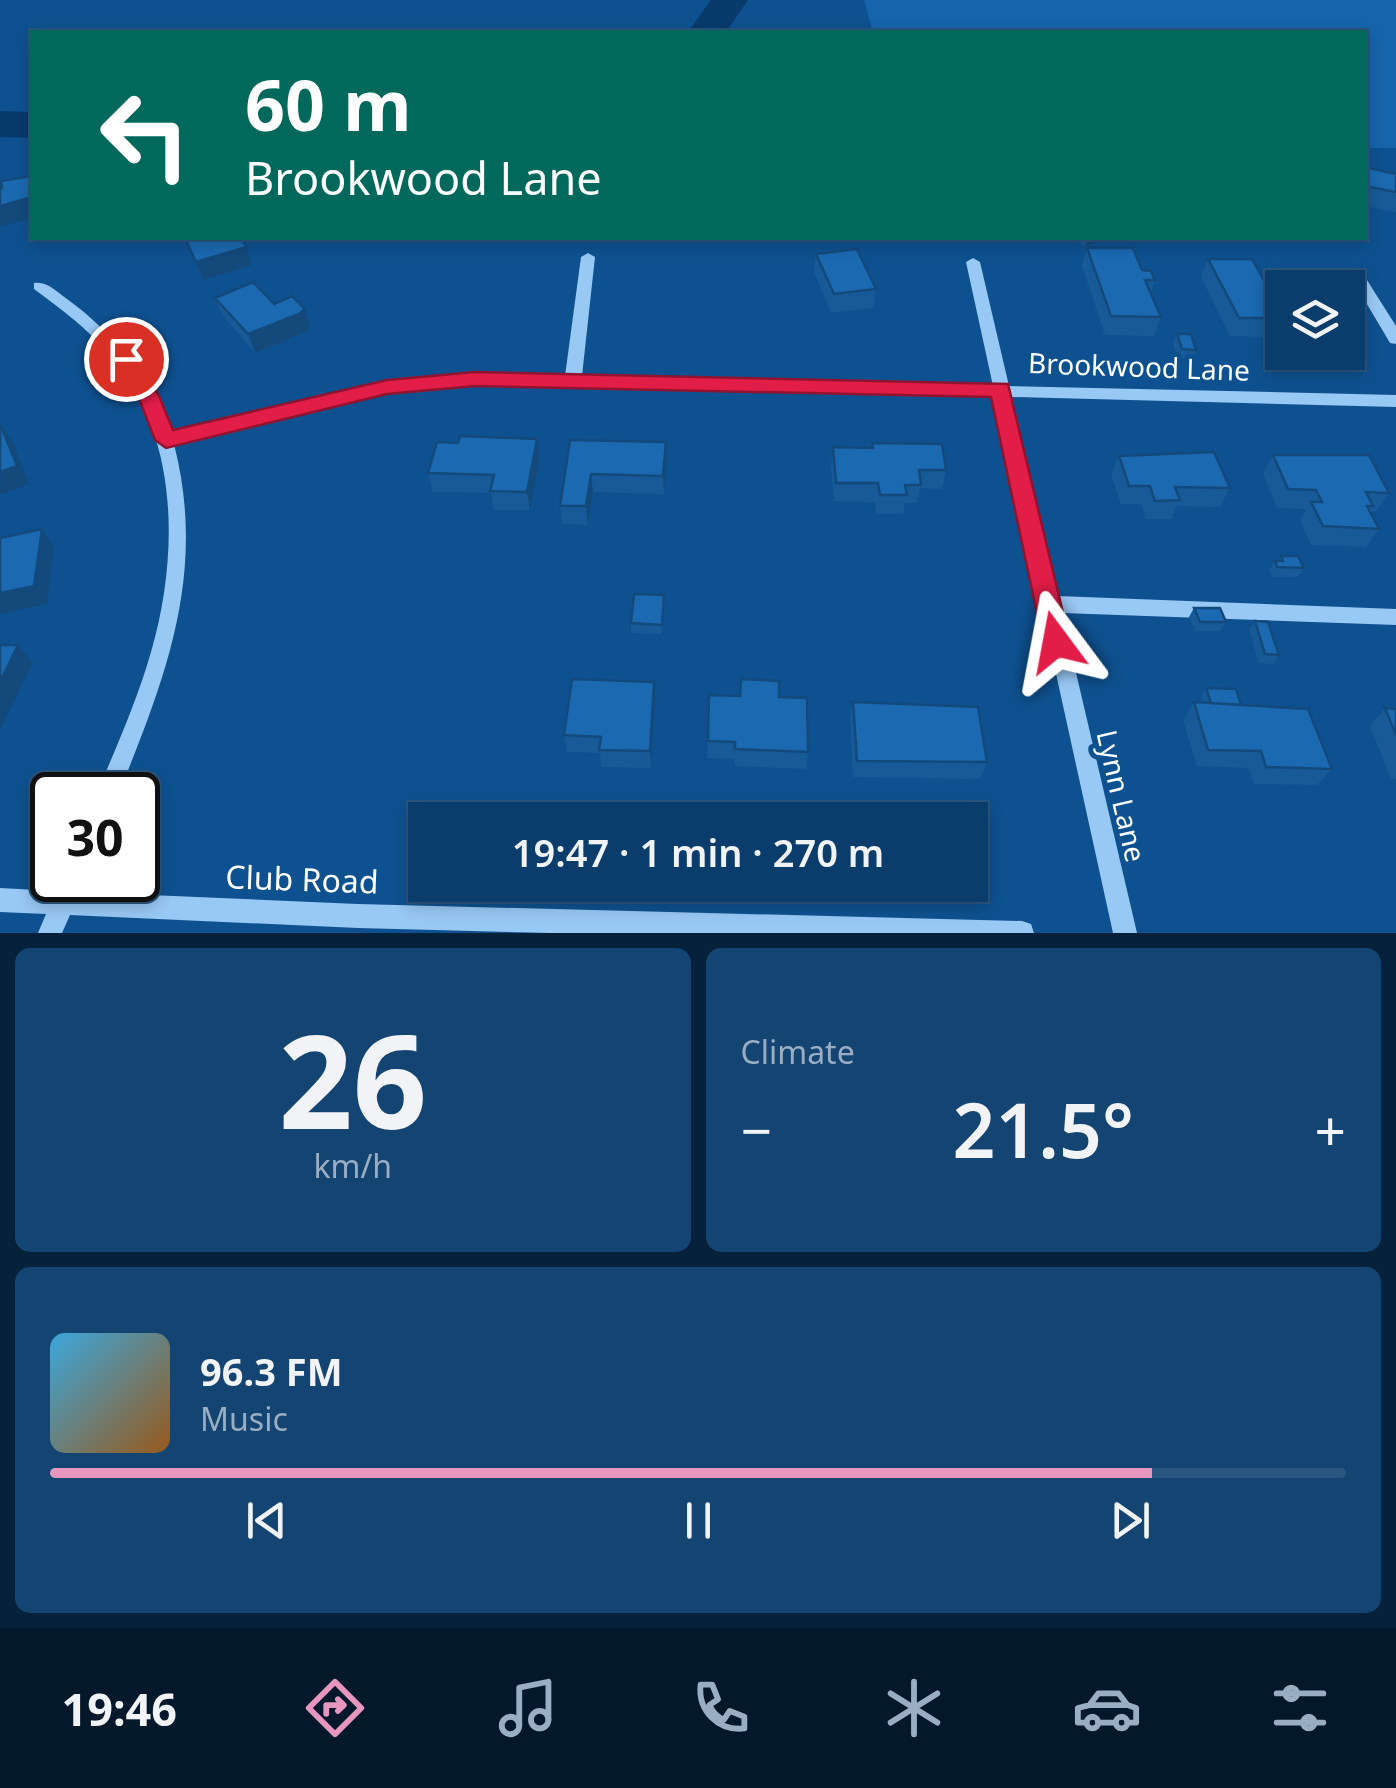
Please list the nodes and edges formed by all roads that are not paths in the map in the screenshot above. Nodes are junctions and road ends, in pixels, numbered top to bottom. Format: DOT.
graph roads {
  1 [pos="588,257"];
  2 [pos="972,262"];
  3 [pos="39,286"];
  4 [pos="1365,288"];
  5 [pos="1396,339"];
  6 [pos="573,380"];
  7 [pos="1000,390"];
  8 [pos="1396,401"];
  9 [pos="166,440"];
  10 [pos="1048,604"];
  11 [pos="1396,617"];
  12 [pos="116,772"];
  13 [pos="30,896"];
  14 [pos="160,899"];
  15 [pos="0,900"];
  16 [pos="63,902"];
  17 [pos="50,933"];
  18 [pos="1022,933"];
  19 [pos="1125,933"];
  1 -- 6 [label="street"];
  2 -- 7 [label="street, Lynn Lane"];
  3 -- 9 [label="street"];
  4 -- 5 [label="street"];
  6 -- 7 [label="street, Brookwood Lane"];
  6 -- 9 [label="street, Brookwood Lane"];
  7 -- 8 [label="street, Brookwood Lane"];
  7 -- 10 [label="street, Lynn Lane"];
  9 -- 12 [label="street"];
  10 -- 11 [label="street"];
  10 -- 19 [label="street, Lynn Lane"];
  13 -- 15 [label="street, Club Road"];
  14 -- 18 [label="street, Club Road"];
  16 -- 17 [label="street"];
}
